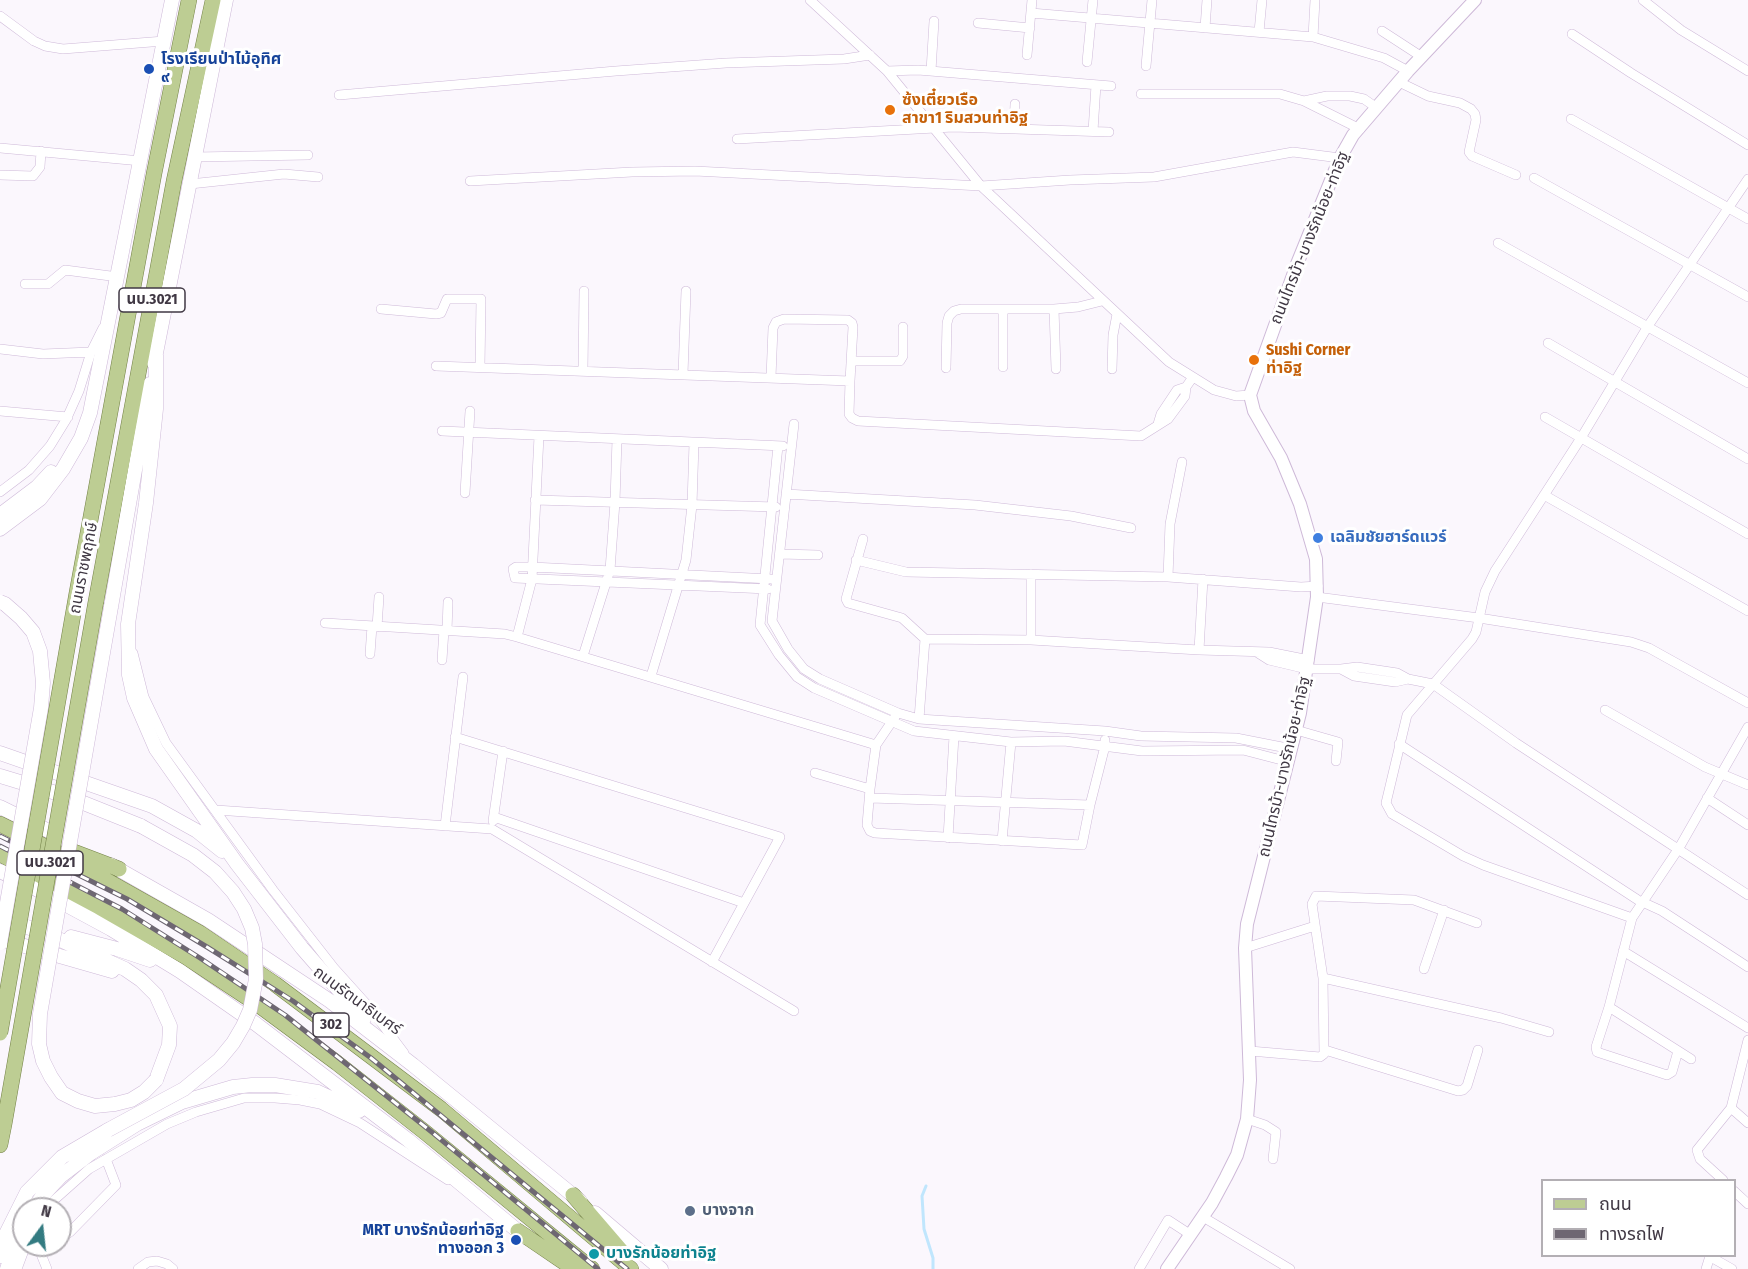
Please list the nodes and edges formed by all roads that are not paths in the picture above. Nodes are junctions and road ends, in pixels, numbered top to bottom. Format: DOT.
graph roads {
  1 [pos="172,0"];
  2 [pos="180,0"];
  3 [pos="189,0"];
  4 [pos="217,0"];
  5 [pos="810,0"];
  6 [pos="1032,0"];
  7 [pos="1093,0"];
  8 [pos="1152,0"];
  9 [pos="1207,0"];
  10 [pos="1262,0"];
  11 [pos="1315,0"];
  12 [pos="1475,0"];
  13 [pos="1643,0"];
  14 [pos="1031,14"];
  15 [pos="0,16"];
  16 [pos="1090,19"];
  17 [pos="934,21"];
  18 [pos="978,23"];
  19 [pos="1150,24"];
  20 [pos="1030,28"];
  21 [pos="1205,28"];
  22 [pos="1382,31"];
  23 [pos="1259,32"];
  24 [pos="1572,34"];
  25 [pos="182,38"];
  26 [pos="1313,38"];
  27 [pos="164,40"];
  28 [pos="870,55"];
  29 [pos="1027,55"];
  30 [pos="1422,57"];
  31 [pos="1088,62"];
  32 [pos="1146,66"];
  33 [pos="887,71"];
  34 [pos="931,71"];
  35 [pos="1408,71"];
  36 [pos="1748,71"];
  37 [pos="1399,82"];
  38 [pos="1095,85"];
  39 [pos="1112,86"];
  40 [pos="1141,94"];
  41 [pos="339,95"];
  42 [pos="1304,100"];
  43 [pos="1015,104"];
  44 [pos="1377,108"];
  45 [pos="1571,119"];
  46 [pos="933,128"];
  47 [pos="1014,129"];
  48 [pos="1360,129"];
  49 [pos="1094,131"];
  50 [pos="1109,132"];
  51 [pos="736,139"];
  52 [pos="1748,145"];
  53 [pos="0,148"];
  54 [pos="41,151"];
  55 [pos="308,155"];
  56 [pos="195,157"];
  57 [pos="1340,158"];
  58 [pos="141,161"];
  59 [pos="0,175"];
  60 [pos="1516,175"];
  61 [pos="318,177"];
  62 [pos="1534,178"];
  63 [pos="1748,179"];
  64 [pos="470,181"];
  65 [pos="190,184"];
  66 [pos="981,186"];
  67 [pos="1729,208"];
  68 [pos="1748,219"];
  69 [pos="1498,243"];
  70 [pos="1691,265"];
  71 [pos="118,277"];
  72 [pos="25,284"];
  73 [pos="584,291"];
  74 [pos="686,291"];
  75 [pos="1748,297"];
  76 [pos="1102,301"];
  77 [pos="381,309"];
  78 [pos="1054,309"];
  79 [pos="111,310"];
  80 [pos="1003,310"];
  81 [pos="1117,314"];
  82 [pos="1648,326"];
  83 [pos="903,327"];
  84 [pos="1548,344"];
  85 [pos="0,349"];
  86 [pos="91,352"];
  87 [pos="156,355"];
  88 [pos="851,361"];
  89 [pos="436,366"];
  90 [pos="480,367"];
  91 [pos="1003,367"];
  92 [pos="946,368"];
  93 [pos="1056,369"];
  94 [pos="1112,369"];
  95 [pos="583,370"];
  96 [pos="683,374"];
  97 [pos="771,377"];
  98 [pos="1193,377"];
  99 [pos="850,381"];
  100 [pos="1614,382"];
  101 [pos="1748,383"];
  102 [pos="1250,395"];
  103 [pos="0,411"];
  104 [pos="470,411"];
  105 [pos="68,417"];
  106 [pos="1545,417"];
  107 [pos="794,424"];
  108 [pos="442,431"];
  109 [pos="470,433"];
  110 [pos="539,436"];
  111 [pos="81,438"];
  112 [pos="1581,438"];
  113 [pos="617,439"];
  114 [pos="694,442"];
  115 [pos="778,446"];
  116 [pos="791,447"];
  117 [pos="1748,459"];
  118 [pos="1182,462"];
  119 [pos="0,492"];
  120 [pos="465,493"];
  121 [pos="786,494"];
  122 [pos="1544,495"];
  123 [pos="535,500"];
  124 [pos="615,502"];
  125 [pos="692,505"];
  126 [pos="772,507"];
  127 [pos="785,508"];
  128 [pos="0,515"];
  129 [pos="1131,528"];
  130 [pos="0,529"];
  131 [pos="1748,534"];
  132 [pos="863,539"];
  133 [pos="780,554"];
  134 [pos="818,555"];
  135 [pos="856,560"];
  136 [pos="532,567"];
  137 [pos="610,570"];
  138 [pos="683,574"];
  139 [pos="1031,574"];
  140 [pos="1168,577"];
  141 [pos="766,578"];
  142 [pos="532,579"];
  143 [pos="777,579"];
  144 [pos="1203,579"];
  145 [pos="606,581"];
  146 [pos="680,584"];
  147 [pos="765,589"];
  148 [pos="777,590"];
  149 [pos="1318,592"];
  150 [pos="379,597"];
  151 [pos="132,600"];
  152 [pos="0,602"];
  153 [pos="448,602"];
  154 [pos="1748,611"];
  155 [pos="1479,618"];
  156 [pos="325,623"];
  157 [pos="375,626"];
  158 [pos="445,630"];
  159 [pos="518,637"];
  160 [pos="924,639"];
  161 [pos="1031,640"];
  162 [pos="1199,650"];
  163 [pos="370,654"];
  164 [pos="583,656"];
  165 [pos="442,660"];
  166 [pos="1308,664"];
  167 [pos="651,676"];
  168 [pos="463,677"];
  169 [pos="1433,684"];
  170 [pos="1748,703"];
  171 [pos="1605,710"];
  172 [pos="898,713"];
  173 [pos="919,719"];
  174 [pos="891,722"];
  175 [pos="1748,727"];
  176 [pos="1296,730"];
  177 [pos="1105,731"];
  178 [pos="456,736"];
  179 [pos="954,736"];
  180 [pos="1011,742"];
  181 [pos="1399,744"];
  182 [pos="876,746"];
  183 [pos="1105,746"];
  184 [pos="503,751"];
  185 [pos="0,753"];
  186 [pos="1290,756"];
  187 [pos="1336,761"];
  188 [pos="0,770"];
  189 [pos="815,773"];
  190 [pos="1721,774"];
  191 [pos="0,776"];
  192 [pos="1748,785"];
  193 [pos="40,787"];
  194 [pos="870,793"];
  195 [pos="1707,798"];
  196 [pos="951,801"];
  197 [pos="1005,803"];
  198 [pos="1090,805"];
  199 [pos="0,807"];
  200 [pos="216,810"];
  201 [pos="494,817"];
  202 [pos="1,824"];
  203 [pos="1748,825"];
  204 [pos="445,826"];
  205 [pos="492,829"];
  206 [pos="948,838"];
  207 [pos="1002,841"];
  208 [pos="1680,848"];
  209 [pos="0,854"];
  210 [pos="237,864"];
  211 [pos="119,869"];
  212 [pos="0,871"];
  213 [pos="1748,895"];
  214 [pos="744,903"];
  215 [pos="1644,903"];
  216 [pos="1444,910"];
  217 [pos="1632,918"];
  218 [pos="5,920"];
  219 [pos="1477,923"];
  220 [pos="1316,926"];
  221 [pos="0,941"];
  222 [pos="1245,948"];
  223 [pos="1623,951"];
  224 [pos="712,962"];
  225 [pos="1748,967"];
  226 [pos="1424,969"];
  227 [pos="180,971"];
  228 [pos="1323,978"];
  229 [pos="156,995"];
  230 [pos="1609,1007"];
  231 [pos="794,1011"];
  232 [pos="1748,1028"];
  233 [pos="1549,1032"];
  234 [pos="0,1033"];
  235 [pos="1748,1040"];
  236 [pos="391,1048"];
  237 [pos="1325,1050"];
  238 [pos="1478,1050"];
  239 [pos="1678,1051"];
  240 [pos="1250,1052"];
  241 [pos="1690,1059"];
  242 [pos="413,1065"];
  243 [pos="1731,1108"];
  244 [pos="1247,1119"];
  245 [pos="1748,1123"];
  246 [pos="408,1140"];
  247 [pos="0,1145"];
  248 [pos="106,1159"];
  249 [pos="1273,1159"];
  250 [pos="1722,1179"];
  251 [pos="1736,1193"];
  252 [pos="573,1195"];
  253 [pos="42,1197"];
  254 [pos="58,1197"];
  255 [pos="478,1198"];
  256 [pos="1748,1204"];
  257 [pos="1203,1216"];
  258 [pos="72,1230"];
  259 [pos="518,1231"];
  260 [pos="1191,1235"];
  261 [pos="0,1256"];
  262 [pos="1712,1257"];
  263 [pos="138,1269"];
  264 [pos="173,1269"];
  265 [pos="564,1269"];
  266 [pos="574,1269"];
  267 [pos="592,1269"];
  268 [pos="631,1269"];
  269 [pos="637,1269"];
  270 [pos="661,1269"];
  271 [pos="1139,1269"];
  272 [pos="1167,1269"];
  273 [pos="1290,1269"];
  274 [pos="1732,1269"];
  1 -- 27 [label="main road"];
  2 -- 25 [label="main road"];
  3 -- 25 [label="main road, ถนนราชพฤกษ์ / นบ.3021"];
  4 -- 56 [label="main road"];
  4 -- 247 [label="main road, ถนนราชพฤกษ์ / นบ.3021, bridge"];
  5 -- 28 [label="street"];
  6 -- 14 [label="street"];
  7 -- 16 [label="street"];
  8 -- 19 [label="street"];
  9 -- 21 [label="street"];
  10 -- 23 [label="street"];
  11 -- 26 [label="street"];
  12 -- 30 [label="street, ถนนไทรม้า-บางรักน้อย-ท่าอิฐ"];
  13 -- 36 [label="street"];
  14 -- 16 [label="street"];
  14 -- 20 [label="street"];
  15 -- 27 [label="street"];
  16 -- 19 [label="street"];
  16 -- 31 [label="street"];
  17 -- 34 [label="street"];
  18 -- 20 [label="street"];
  19 -- 21 [label="street"];
  19 -- 32 [label="street"];
  20 -- 29 [label="street"];
  21 -- 23 [label="street"];
  22 -- 30 [label="street"];
  23 -- 26 [label="street"];
  24 -- 52 [label="street"];
  25 -- 234 [label="main road, ถนนราชพฤกษ์ / นบ.3021, bridge"];
  26 -- 35 [label="street"];
  27 -- 58 [label="main road"];
  28 -- 33 [label="street"];
  28 -- 41 [label="street"];
  30 -- 35 [label="street, ถนนไทรม้า-บางรักน้อย-ท่าอิฐ"];
  33 -- 34 [label="street"];
  33 -- 46 [label="street"];
  34 -- 38 [label="street"];
  35 -- 37 [label="street, ถนนไทรม้า-บางรักน้อย-ท่าอิฐ"];
  37 -- 44 [label="street, ถนนไทรม้า-บางรักน้อย-ท่าอิฐ"];
  37 -- 60 [label="street"];
  38 -- 39 [label="street"];
  38 -- 49 [label="street"];
  40 -- 42 [label="street"];
  42 -- 44 [label="street"];
  42 -- 48 [label="street"];
  43 -- 47 [label="street"];
  44 -- 48 [label="street, ถนนไทรม้า-บางรักน้อย-ท่าอิฐ"];
  45 -- 67 [label="street"];
  46 -- 47 [label="street"];
  46 -- 51 [label="street"];
  46 -- 66 [label="street"];
  47 -- 49 [label="street"];
  48 -- 57 [label="street, ถนนไทรม้า-บางรักน้อย-ท่าอิฐ"];
  49 -- 50 [label="street"];
  53 -- 54 [label="street"];
  54 -- 58 [label="street"];
  54 -- 59 [label="street"];
  55 -- 56 [label="street"];
  56 -- 65 [label="main road"];
  57 -- 66 [label="street"];
  57 -- 102 [label="street, ถนนไทรม้า-บางรักน้อย-ท่าอิฐ"];
  58 -- 71 [label="main road"];
  61 -- 65 [label="street"];
  62 -- 70 [label="street"];
  63 -- 67 [label="street"];
  64 -- 66 [label="street"];
  65 -- 87 [label="main road"];
  66 -- 76 [label="street"];
  67 -- 68 [label="street"];
  67 -- 70 [label="street"];
  69 -- 82 [label="street"];
  70 -- 75 [label="street"];
  70 -- 82 [label="street"];
  71 -- 72 [label="street"];
  71 -- 79 [label="main road"];
  73 -- 95 [label="street"];
  74 -- 96 [label="street"];
  76 -- 78 [label="street"];
  76 -- 81 [label="street"];
  77 -- 90 [label="street"];
  78 -- 80 [label="street"];
  78 -- 93 [label="street"];
  79 -- 86 [label="street"];
  79 -- 111 [label="main road"];
  80 -- 91 [label="street"];
  80 -- 92 [label="street"];
  81 -- 94 [label="street"];
  81 -- 98 [label="street"];
  82 -- 100 [label="street"];
  82 -- 101 [label="street"];
  83 -- 88 [label="street"];
  84 -- 100 [label="street"];
  85 -- 86 [label="street"];
  86 -- 105 [label="street"];
  87 -- 151 [label="main road"];
  87 -- 229 [label="main road, bridge"];
  88 -- 97 [label="street"];
  88 -- 99 [label="street"];
  89 -- 90 [label="street"];
  90 -- 95 [label="street"];
  95 -- 96 [label="street"];
  96 -- 97 [label="street"];
  97 -- 99 [label="street"];
  98 -- 99 [label="street"];
  98 -- 102 [label="street"];
  100 -- 112 [label="street"];
  100 -- 117 [label="street"];
  102 -- 149 [label="street, ถนนไทรม้า-บางรักน้อย-ท่าอิฐ"];
  103 -- 105 [label="street"];
  104 -- 109 [label="street"];
  105 -- 119 [label="street"];
  106 -- 112 [label="street"];
  107 -- 116 [label="street"];
  108 -- 109 [label="street"];
  109 -- 110 [label="street"];
  109 -- 120 [label="street"];
  110 -- 113 [label="street"];
  110 -- 123 [label="street"];
  111 -- 128 [label="main road"];
  111 -- 130 [label="main road"];
  112 -- 122 [label="street"];
  112 -- 131 [label="street"];
  113 -- 114 [label="street"];
  113 -- 124 [label="street"];
  114 -- 115 [label="street"];
  114 -- 125 [label="street"];
  115 -- 116 [label="street"];
  115 -- 126 [label="street"];
  116 -- 121 [label="street"];
  118 -- 140 [label="street"];
  121 -- 127 [label="street"];
  121 -- 129 [label="street"];
  122 -- 154 [label="street"];
  122 -- 155 [label="street"];
  123 -- 124 [label="street"];
  123 -- 136 [label="street"];
  124 -- 125 [label="street"];
  124 -- 137 [label="street"];
  125 -- 126 [label="street"];
  125 -- 138 [label="street"];
  126 -- 127 [label="street"];
  126 -- 141 [label="street"];
  127 -- 133 [label="street"];
  132 -- 135 [label="street"];
  133 -- 134 [label="street"];
  133 -- 143 [label="street"];
  135 -- 139 [label="street"];
  135 -- 160 [label="street"];
  136 -- 137 [label="street"];
  136 -- 142 [label="street"];
  136 -- 142 [label="street"];
  137 -- 138 [label="street"];
  137 -- 145 [label="street"];
  138 -- 141 [label="street"];
  138 -- 146 [label="street"];
  139 -- 140 [label="street"];
  139 -- 161 [label="street"];
  140 -- 144 [label="street"];
  141 -- 143 [label="street"];
  141 -- 147 [label="street"];
  142 -- 145 [label="street"];
  142 -- 159 [label="street"];
  143 -- 148 [label="street"];
  144 -- 149 [label="street"];
  144 -- 162 [label="street"];
  145 -- 146 [label="street"];
  145 -- 164 [label="street"];
  146 -- 147 [label="street"];
  146 -- 167 [label="street"];
  147 -- 148 [label="street"];
  147 -- 174 [label="street"];
  148 -- 172 [label="street"];
  149 -- 155 [label="street"];
  149 -- 166 [label="street, ถนนไทรม้า-บางรักน้อย-ท่าอิฐ"];
  150 -- 157 [label="street"];
  151 -- 200 [label="street"];
  151 -- 210 [label="main road"];
  152 -- 221 [label="main road, bridge"];
  153 -- 158 [label="street"];
  155 -- 169 [label="street"];
  155 -- 170 [label="street"];
  156 -- 157 [label="street"];
  157 -- 158 [label="street"];
  157 -- 163 [label="street"];
  158 -- 159 [label="street"];
  158 -- 165 [label="street"];
  159 -- 164 [label="street"];
  160 -- 161 [label="street"];
  160 -- 173 [label="street"];
  161 -- 162 [label="street"];
  162 -- 166 [label="street"];
  164 -- 167 [label="street"];
  166 -- 169 [label="street"];
  166 -- 176 [label="street, ถนนไทรม้า-บางรักน้อย-ท่าอิฐ"];
  167 -- 182 [label="street"];
  168 -- 178 [label="street"];
  169 -- 181 [label="street"];
  169 -- 208 [label="street"];
  171 -- 190 [label="street"];
  172 -- 173 [label="street"];
  172 -- 174 [label="street"];
  173 -- 177 [label="street"];
  174 -- 179 [label="street"];
  174 -- 182 [label="street"];
  175 -- 190 [label="street"];
  176 -- 186 [label="street, ถนนไทรม้า-บางรักน้อย-ท่าอิฐ"];
  176 -- 187 [label="street"];
  177 -- 183 [label="street"];
  177 -- 186 [label="street"];
  178 -- 184 [label="street"];
  178 -- 204 [label="street"];
  179 -- 180 [label="street"];
  179 -- 196 [label="street"];
  180 -- 183 [label="street"];
  180 -- 197 [label="street"];
  181 -- 215 [label="street"];
  181 -- 217 [label="street"];
  182 -- 194 [label="street"];
  183 -- 186 [label="street"];
  183 -- 198 [label="street"];
  184 -- 201 [label="street"];
  184 -- 214 [label="street"];
  185 -- 210 [label="main road"];
  186 -- 222 [label="street, ถนนไทรม้า-บางรักน้อย-ท่าอิฐ"];
  188 -- 193 [label="main road"];
  189 -- 194 [label="street"];
  190 -- 192 [label="street"];
  190 -- 195 [label="street"];
  191 -- 193 [label="main road"];
  193 -- 261 [label="main road, bridge"];
  194 -- 196 [label="street"];
  194 -- 206 [label="street"];
  195 -- 203 [label="street"];
  195 -- 208 [label="street"];
  196 -- 197 [label="street"];
  196 -- 206 [label="street"];
  197 -- 198 [label="street"];
  197 -- 207 [label="street"];
  198 -- 207 [label="street"];
  199 -- 211 [label="main road, ถนนรัตนาธิเบศร์ / 302"];
  200 -- 204 [label="street"];
  200 -- 242 [label="street"];
  201 -- 205 [label="street"];
  201 -- 214 [label="street"];
  202 -- 211 [label="main road"];
  202 -- 268 [label="main road, 302"];
  204 -- 205 [label="street"];
  205 -- 224 [label="street"];
  206 -- 207 [label="street"];
  208 -- 213 [label="street"];
  208 -- 215 [label="street"];
  209 -- 267 [label="main road, 302"];
  210 -- 236 [label="main road"];
  211 -- 236 [label="main road, ถนนรัตนาธิเบศร์ / 302"];
  212 -- 227 [label="main road, 302"];
  214 -- 224 [label="street"];
  215 -- 217 [label="street"];
  215 -- 225 [label="street"];
  216 -- 219 [label="street"];
  216 -- 220 [label="street"];
  216 -- 226 [label="street"];
  217 -- 223 [label="street"];
  218 -- 227 [label="main road"];
  218 -- 229 [label="main road"];
  220 -- 222 [label="street"];
  220 -- 228 [label="street"];
  221 -- 229 [label="main road"];
  222 -- 240 [label="street, ถนนไทรม้า-บางรักน้อย-ท่าอิฐ"];
  223 -- 230 [label="street"];
  223 -- 232 [label="street"];
  224 -- 231 [label="street"];
  227 -- 246 [label="main road, 302"];
  228 -- 233 [label="street"];
  228 -- 237 [label="street"];
  230 -- 239 [label="street"];
  230 -- 239 [label="street"];
  235 -- 243 [label="street"];
  236 -- 242 [label="main road, ถนนรัตนาธิเบศร์ / 302"];
  237 -- 238 [label="street"];
  237 -- 240 [label="street"];
  239 -- 241 [label="street"];
  240 -- 244 [label="street, ถนนไทรม้า-บางรักน้อย-ท่าอิฐ"];
  242 -- 252 [label="main road, ถนนรัตนาธิเบศร์ / 302"];
  243 -- 245 [label="street"];
  243 -- 250 [label="street"];
  244 -- 249 [label="street"];
  244 -- 257 [label="street, ถนนไทรม้า-บางรักน้อย-ท่าอิฐ"];
  246 -- 253 [label="main road"];
  246 -- 255 [label="main road, 302"];
  248 -- 254 [label="street"];
  248 -- 255 [label="street"];
  248 -- 258 [label="street"];
  251 -- 256 [label="street"];
  252 -- 269 [label="main road"];
  252 -- 270 [label="main road, ถนนรัตนาธิเบศร์ / 302"];
  255 -- 259 [label="main road, 302"];
  257 -- 260 [label="street, ถนนไทรม้า-บางรักน้อย-ท่าอิฐ"];
  257 -- 273 [label="street"];
  259 -- 265 [label="main road, 302"];
  259 -- 266 [label="main road"];
  260 -- 271 [label="street"];
  260 -- 272 [label="street, ถนนไทรม้า-บางรักน้อย-ท่าอิฐ"];
  262 -- 274 [label="street"];
  263 -- 264 [label="street"];
}
